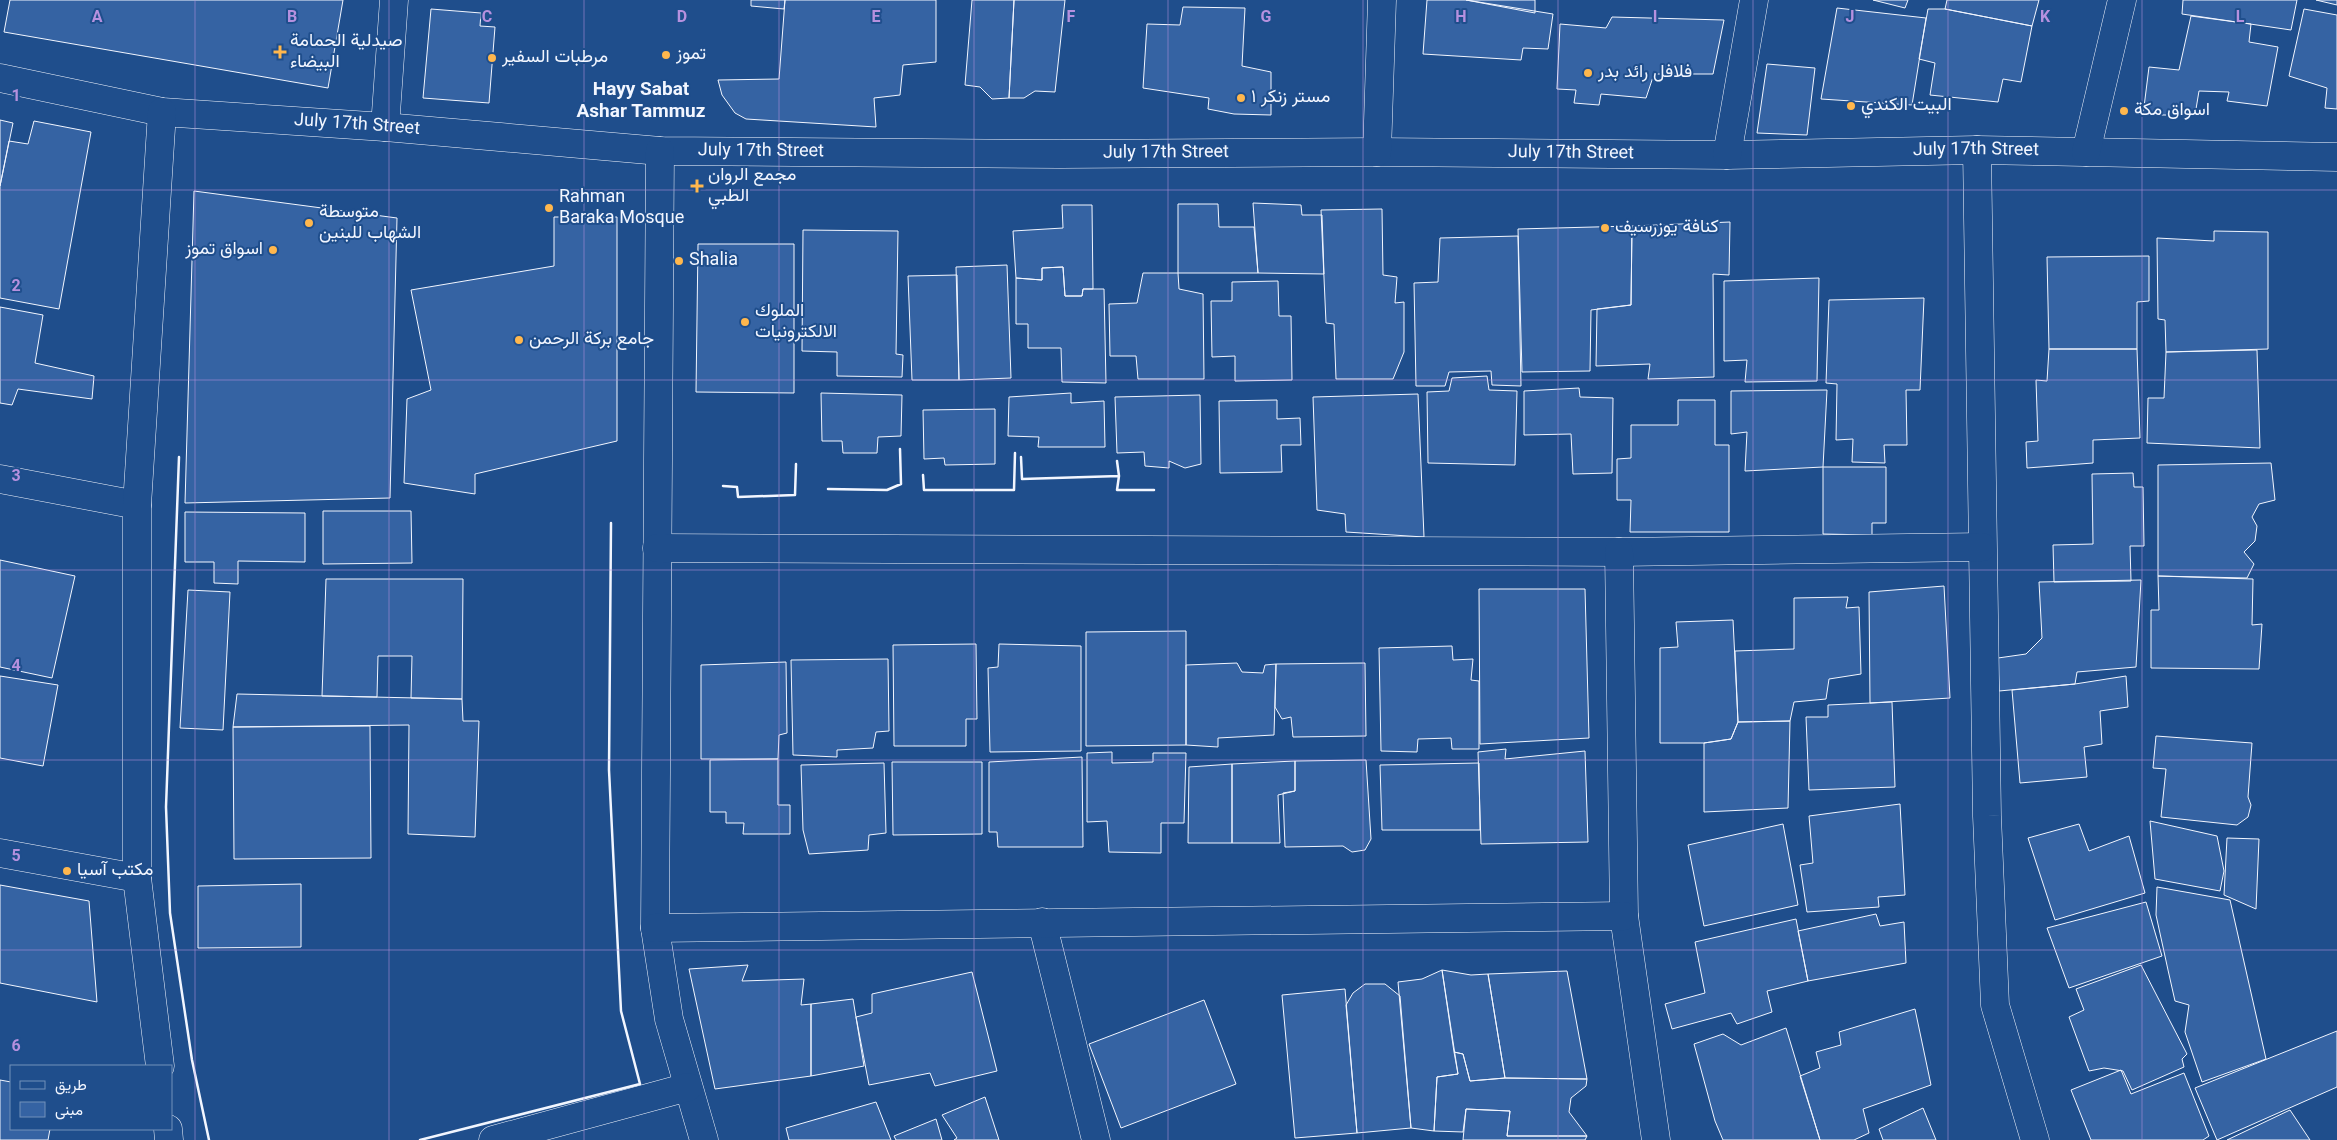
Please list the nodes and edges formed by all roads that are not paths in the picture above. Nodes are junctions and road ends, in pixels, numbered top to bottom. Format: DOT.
graph roads {
  1 [pos="394,0"];
  2 [pos="1382,0"];
  3 [pos="1754,0"];
  4 [pos="2122,0"];
  5 [pos="0,78"];
  6 [pos="162,112"];
  7 [pos="385,127"];
  8 [pos="1977,150"];
  9 [pos="660,151"];
  10 [pos="1377,152"];
  11 [pos="2086,152"];
  12 [pos="1727,155"];
  13 [pos="2337,157"];
  14 [pos="0,479"];
  15 [pos="137,505"];
  16 [pos="1982,547"];
  17 [pos="657,548"];
  18 [pos="1619,552"];
  19 [pos="0,853"];
  20 [pos="137,878"];
  21 [pos="1624,916"];
  22 [pos="1042,922"];
  23 [pos="655,928"];
  24 [pos="160,1065"];
  25 [pos="688,1087"];
  26 [pos="493,1140"];
  27 [pos="704,1140"];
  28 [pos="1096,1140"];
  29 [pos="1656,1140"];
  30 [pos="2035,1140"];
  1 -- 7 [label="street"];
  2 -- 10 [label="street"];
  3 -- 12 [label="street"];
  4 -- 11 [label="street"];
  5 -- 6 [label="street, July 17th Street"];
  6 -- 7 [label="street, July 17th Street"];
  6 -- 15 [label="street"];
  7 -- 9 [label="street, July 17th Street"];
  8 -- 11 [label="street, July 17th Street"];
  8 -- 12 [label="street, July 17th Street"];
  8 -- 16 [label="street"];
  9 -- 10 [label="street, July 17th Street"];
  9 -- 17 [label="street"];
  10 -- 12 [label="street, July 17th Street"];
  11 -- 13 [label="street, July 17th Street"];
  14 -- 15 [label="street"];
  15 -- 20 [label="street"];
  16 -- 18 [label="street"];
  16 -- 30 [label="street"];
  17 -- 18 [label="street"];
  17 -- 23 [label="street"];
  18 -- 21 [label="street"];
  19 -- 20 [label="street"];
  20 -- 24 [label="street"];
  21 -- 22 [label="street"];
  21 -- 29 [label="street"];
  22 -- 23 [label="street"];
  22 -- 28 [label="street"];
  23 -- 25 [label="street"];
  25 -- 26 [label="street"];
  25 -- 27 [label="street"];
}
